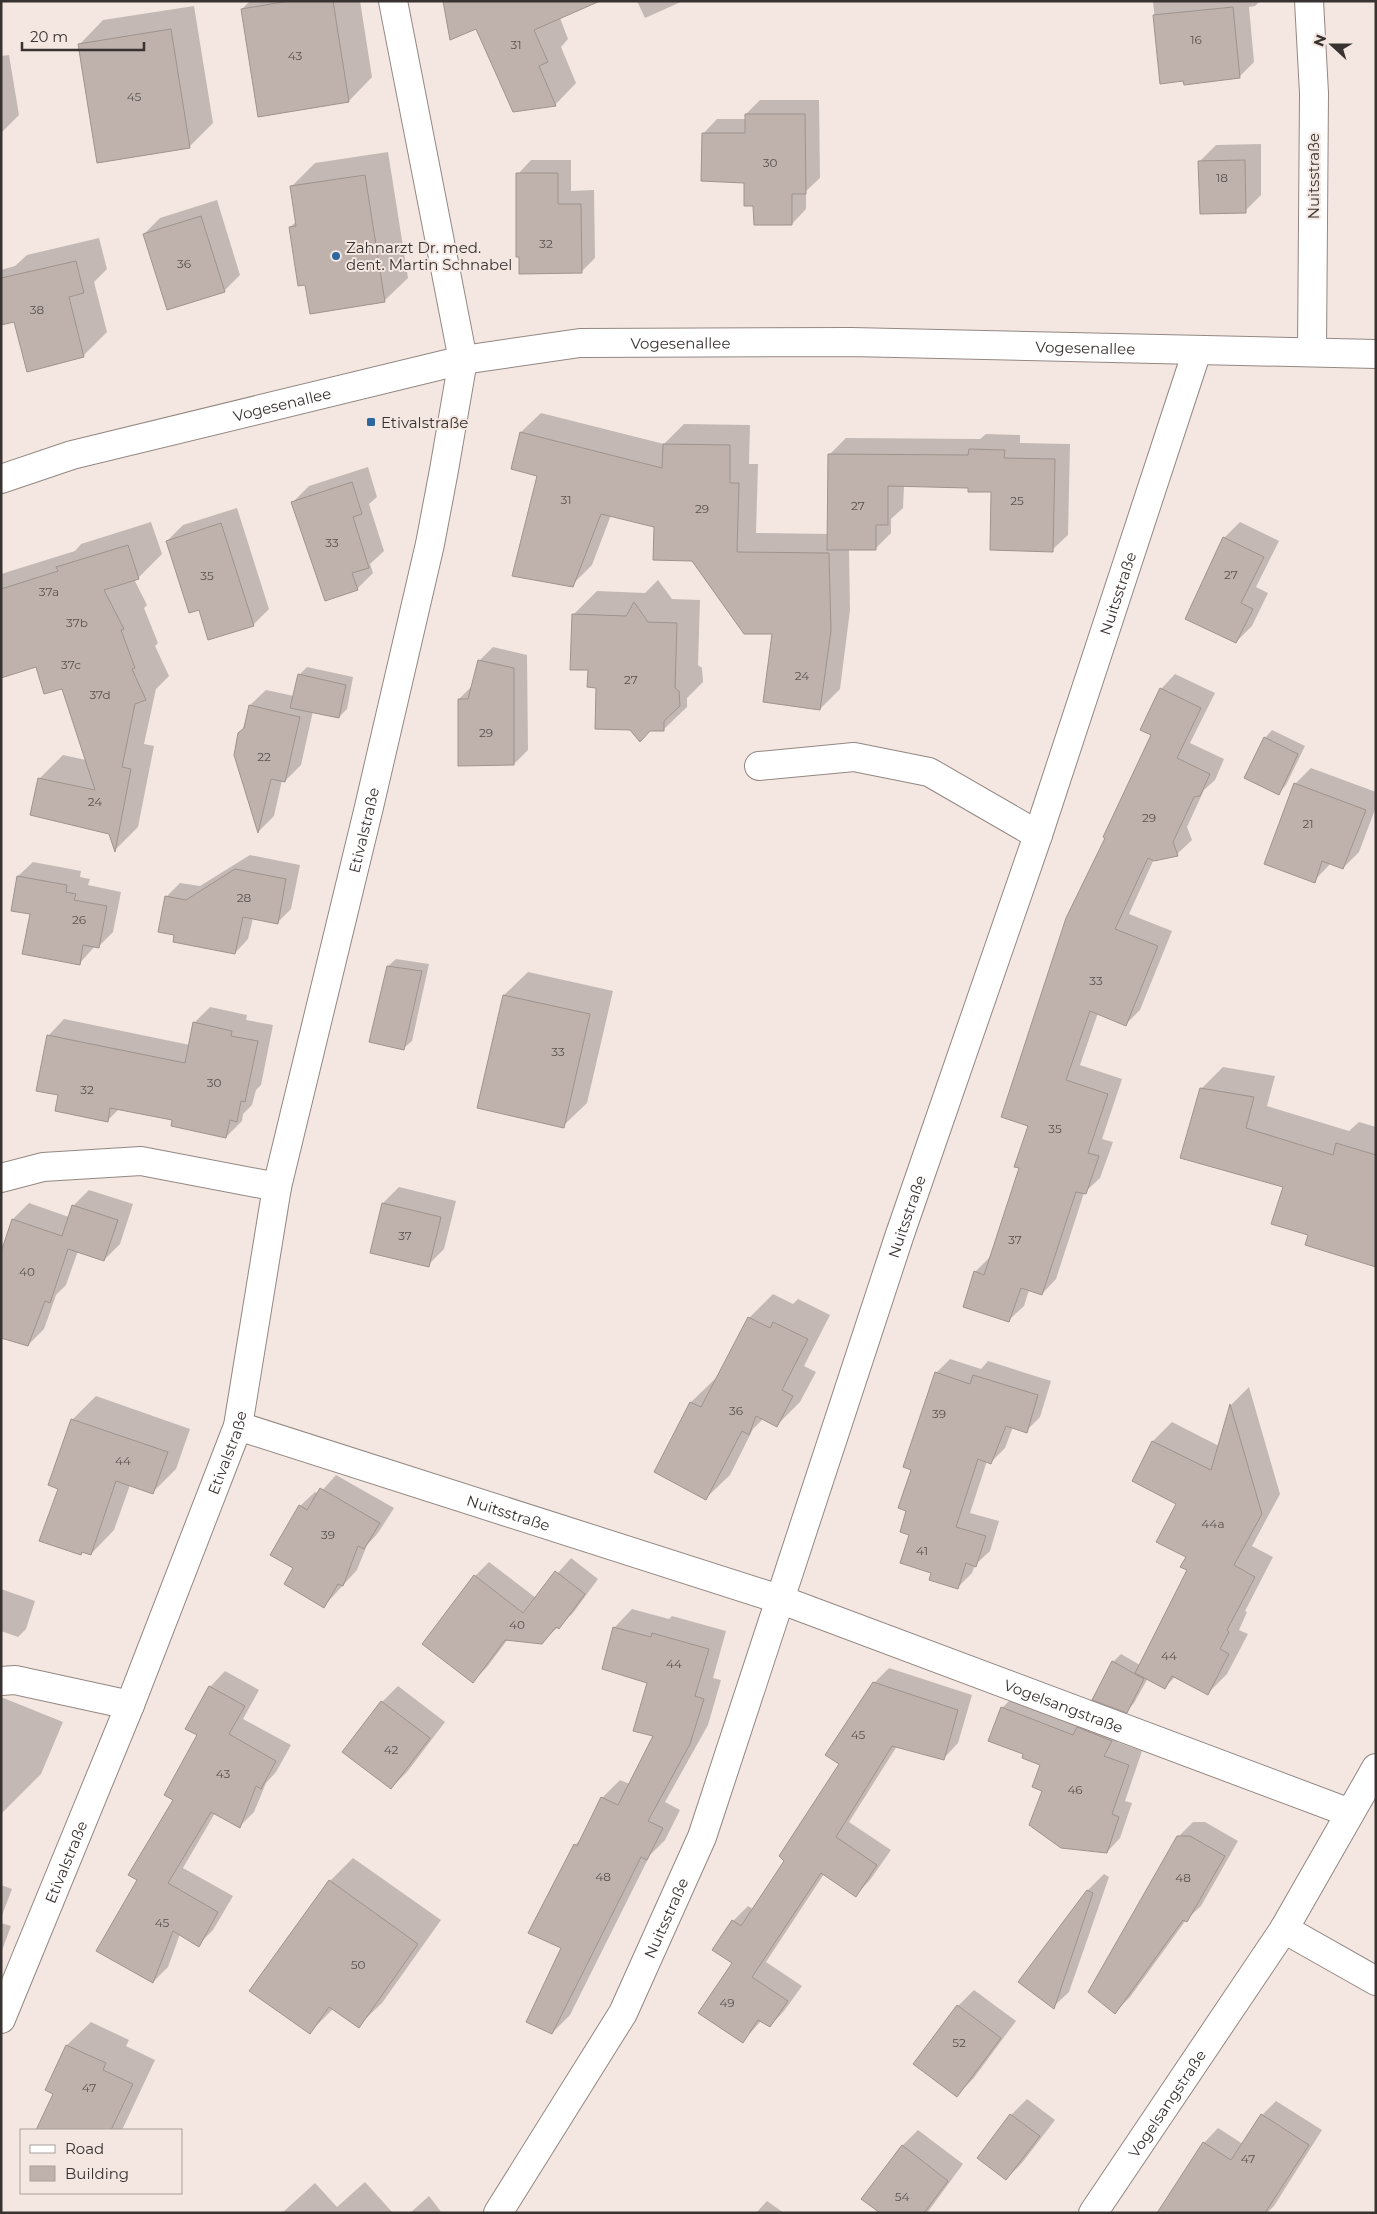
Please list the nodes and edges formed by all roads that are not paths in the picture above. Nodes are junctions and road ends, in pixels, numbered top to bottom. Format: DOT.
graph roads {
  1 [pos="393,1"];
  2 [pos="1309,1"];
  3 [pos="1197,351"];
  4 [pos="1312,351"];
  5 [pos="1376,354"];
  6 [pos="463,360"];
  7 [pos="1,479"];
  8 [pos="759,766"];
  9 [pos="1038,835"];
  10 [pos="1,1178"];
  11 [pos="277,1187"];
  12 [pos="238,1426"];
  13 [pos="779,1599"];
  14 [pos="1,1681"];
  15 [pos="130,1705"];
  16 [pos="1376,1768"];
  17 [pos="1350,1813"];
  18 [pos="1284,1929"];
  19 [pos="1376,1981"];
  20 [pos="1,2019"];
  21 [pos="498,2213"];
  22 [pos="1092,2213"];
  1 -- 6 [label="street, Etivalstraße"];
  2 -- 4 [label="street, Nuitsstraße"];
  3 -- 4 [label="street, Vogesenallee"];
  3 -- 6 [label="street, Vogesenallee"];
  3 -- 9 [label="street, Nuitsstraße"];
  4 -- 5 [label="street, Vogesenallee"];
  6 -- 7 [label="street, Vogesenallee"];
  6 -- 11 [label="street, Etivalstraße"];
  8 -- 9 [label="street"];
  9 -- 13 [label="street, Nuitsstraße"];
  10 -- 11 [label="street"];
  11 -- 12 [label="street, Etivalstraße"];
  12 -- 13 [label="street, Nuitsstraße"];
  12 -- 15 [label="street, Etivalstraße"];
  13 -- 17 [label="street, Vogelsangstraße"];
  13 -- 21 [label="street, Nuitsstraße"];
  14 -- 15 [label="street"];
  15 -- 20 [label="street, Etivalstraße"];
  16 -- 17 [label="street, Vogelsangstraße"];
  17 -- 18 [label="street, Vogelsangstraße"];
  18 -- 19 [label="street"];
  18 -- 22 [label="street, Vogelsangstraße"];
}
